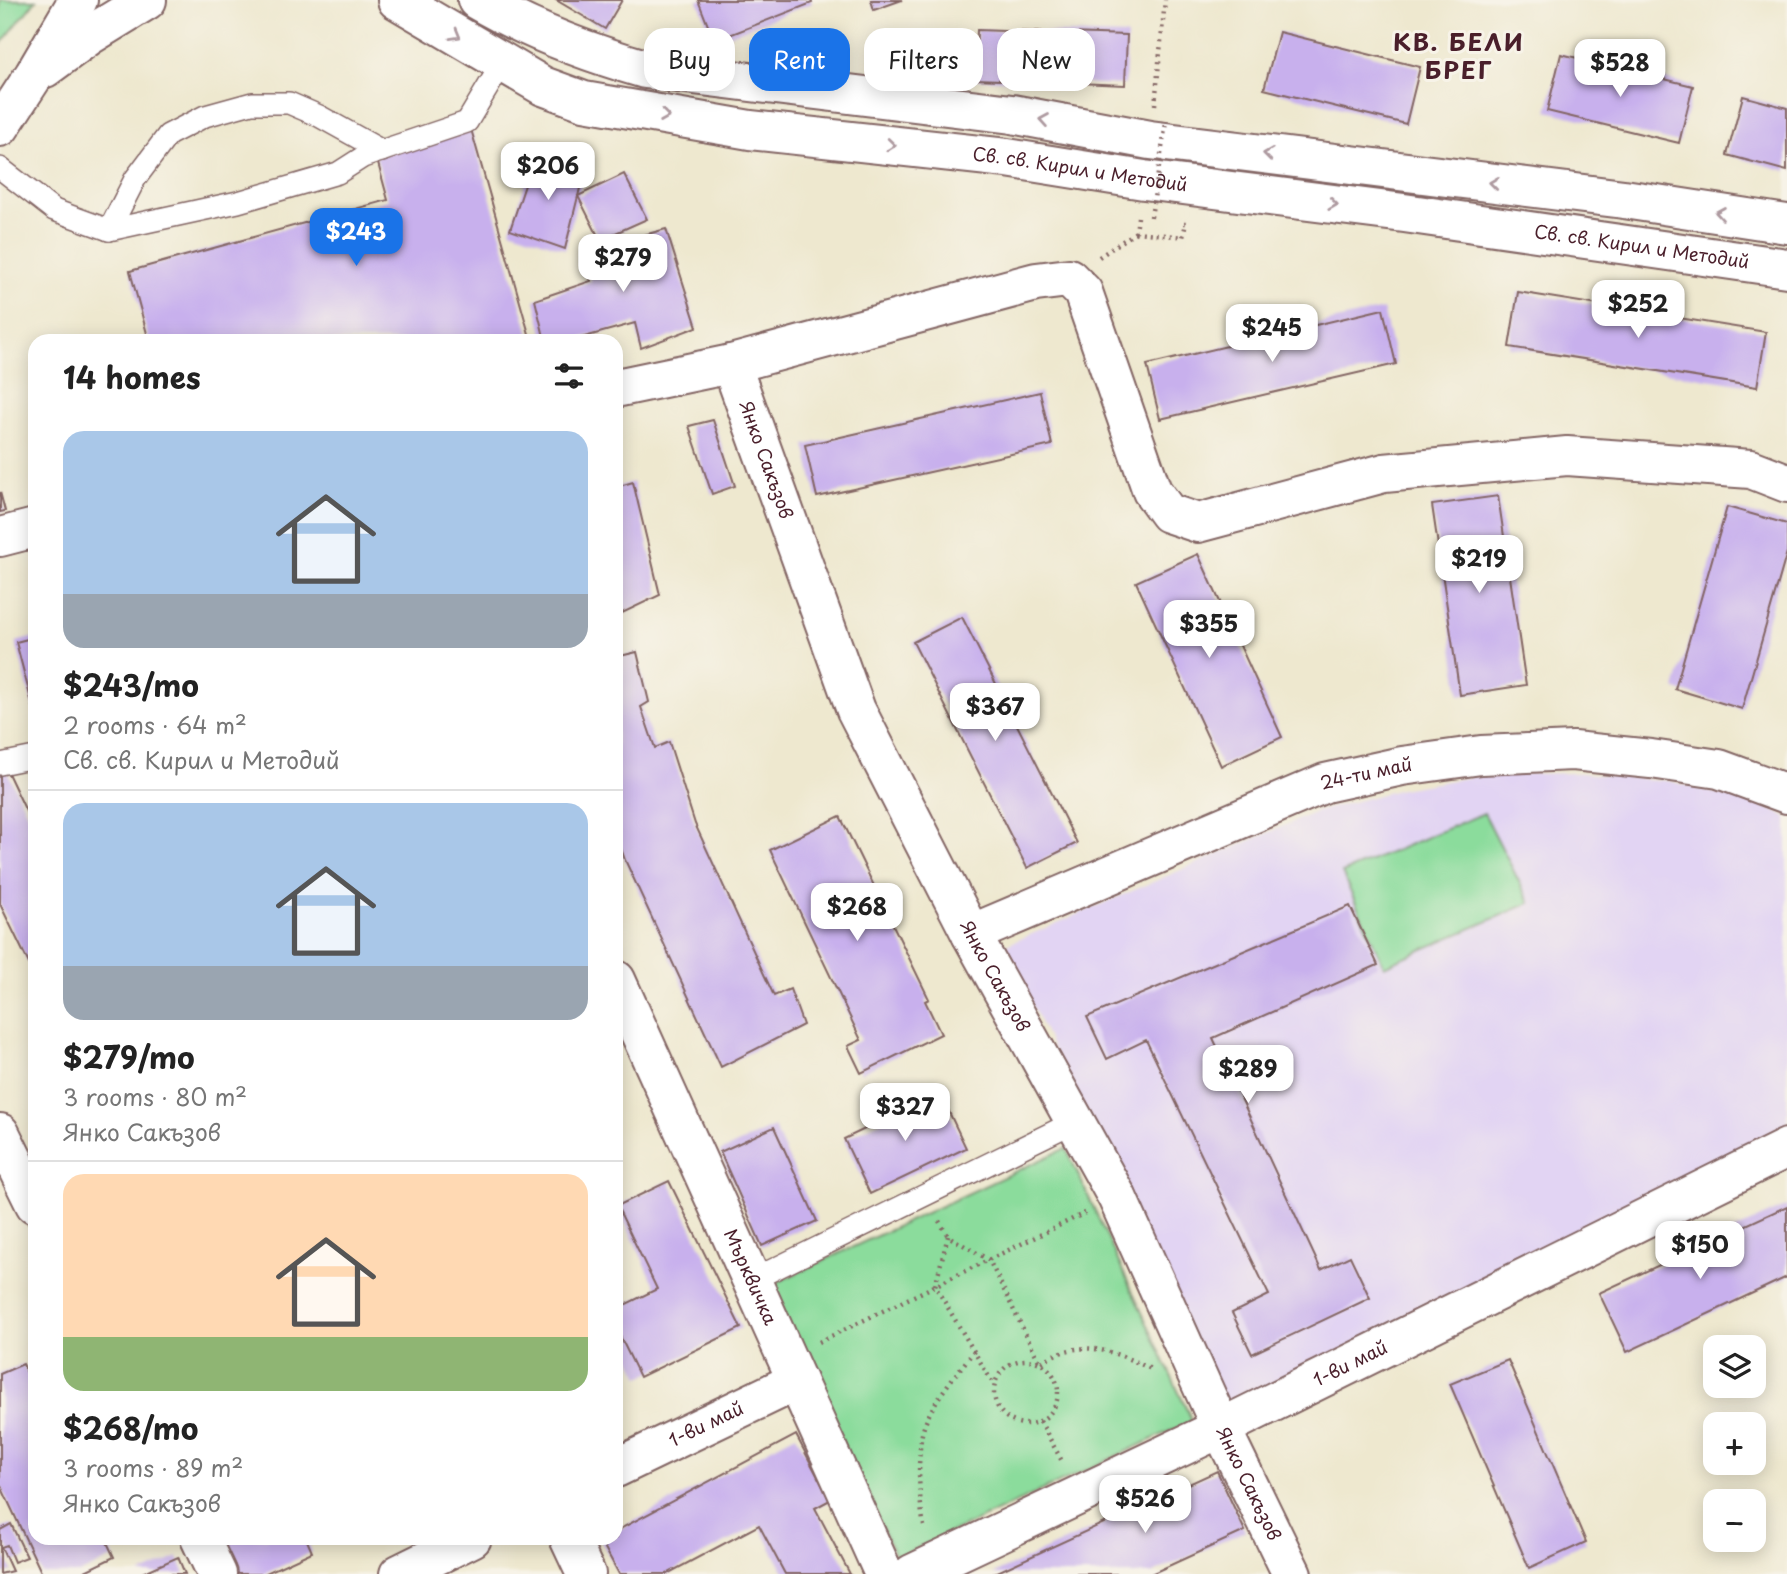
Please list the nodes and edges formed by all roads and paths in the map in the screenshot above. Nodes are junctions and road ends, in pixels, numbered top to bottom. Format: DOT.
graph roads {
  1 [pos="78,0"];
  2 [pos="146,0"];
  3 [pos="397,0"];
  4 [pos="477,0"];
  5 [pos="1166,0"];
  6 [pos="503,62"];
  7 [pos="34,75"];
  8 [pos="1155,113"];
  9 [pos="1166,123"];
  10 [pos="0,127"];
  11 [pos="382,151"];
  12 [pos="0,168"];
  13 [pos="1151,217"];
  14 [pos="1186,223"];
  15 [pos="1787,224"];
  16 [pos="109,230"];
  17 [pos="1147,232"];
  18 [pos="1787,268"];
  19 [pos="731,364"];
  20 [pos="623,387"];
  21 [pos="1787,483"];
  22 [pos="28,530"];
  23 [pos="0,537"];
  24 [pos="28,758"];
  25 [pos="0,764"];
  26 [pos="1787,794"];
  27 [pos="971,934"];
  28 [pos="623,995"];
  29 [pos="1076,1121"];
  30 [pos="0,1133"];
  31 [pos="1787,1148"];
  32 [pos="28,1190"];
  33 [pos="923,1197"];
  34 [pos="1117,1197"];
  35 [pos="948,1236"];
  36 [pos="989,1260"];
  37 [pos="752,1280"];
  38 [pos="935,1286"];
  39 [pos="974,1351"];
  40 [pos="1040,1363"];
  41 [pos="793,1369"];
  42 [pos="995,1386"];
  43 [pos="1213,1411"];
  44 [pos="1040,1421"];
  45 [pos="623,1464"];
  46 [pos="1080,1494"];
  47 [pos="204,1545"];
  48 [pos="458,1545"];
  49 [pos="572,1545"];
  50 [pos="921,1569"];
  51 [pos="218,1574"];
  52 [pos="399,1574"];
  53 [pos="586,1574"];
  54 [pos="884,1574"];
  55 [pos="1292,1574"];
  1 -- 7 [label="street"];
  2 -- 7 [label="street"];
  3 -- 6 [label="street, Св. св. Кирил и Методий, one-way"];
  15 -- 4 [label="street, one-way"];
  5 -- 8 [label="path"];
  6 -- 11 [label="lane"];
  6 -- 18 [label="street, Св. св. Кирил и Методий, one-way"];
  7 -- 10 [label="street"];
  9 -- 13 [label="path, bridge"];
  11 -- 16 [label="lane"];
  11 -- 16 [label="lane"];
  12 -- 16 [label="lane"];
  14 -- 17 [label="path"];
  19 -- 20 [label="street"];
  19 -- 21 [label="street"];
  19 -- 27 [label="street, Янко Сакъзов"];
  22 -- 23 [label="street"];
  24 -- 25 [label="lane"];
  26 -- 27 [label="street, 24-ти май"];
  27 -- 29 [label="street, Янко Сакъзов"];
  28 -- 37 [label="street, Мърквичка"];
  29 -- 33 [label="lane"];
  29 -- 34 [label="street, Янко Сакъзов"];
  30 -- 32 [label="street"];
  31 -- 43 [label="street, 1-ви май"];
  33 -- 35 [label="path"];
  33 -- 37 [label="lane"];
  34 -- 36 [label="path"];
  34 -- 43 [label="street, Янко Сакъзов"];
  35 -- 36 [label="path"];
  35 -- 38 [label="path"];
  36 -- 38 [label="path"];
  36 -- 40 [label="path"];
  37 -- 41 [label="street, Мърквичка"];
  38 -- 39 [label="path"];
  38 -- 41 [label="path"];
  39 -- 42 [label="path"];
  39 -- 50 [label="path"];
  40 -- 42 [label="path"];
  40 -- 43 [label="path"];
  40 -- 44 [label="path"];
  41 -- 45 [label="street, 1-ви май"];
  41 -- 54 [label="street, Мърквичка"];
  42 -- 44 [label="path"];
  43 -- 46 [label="street, 1-ви май"];
  43 -- 55 [label="street, Янко Сакъзов"];
  44 -- 46 [label="path"];
  46 -- 50 [label="street, 1-ви май"];
  47 -- 51 [label="street"];
  48 -- 52 [label="street"];
  49 -- 53 [label="street"];
}
